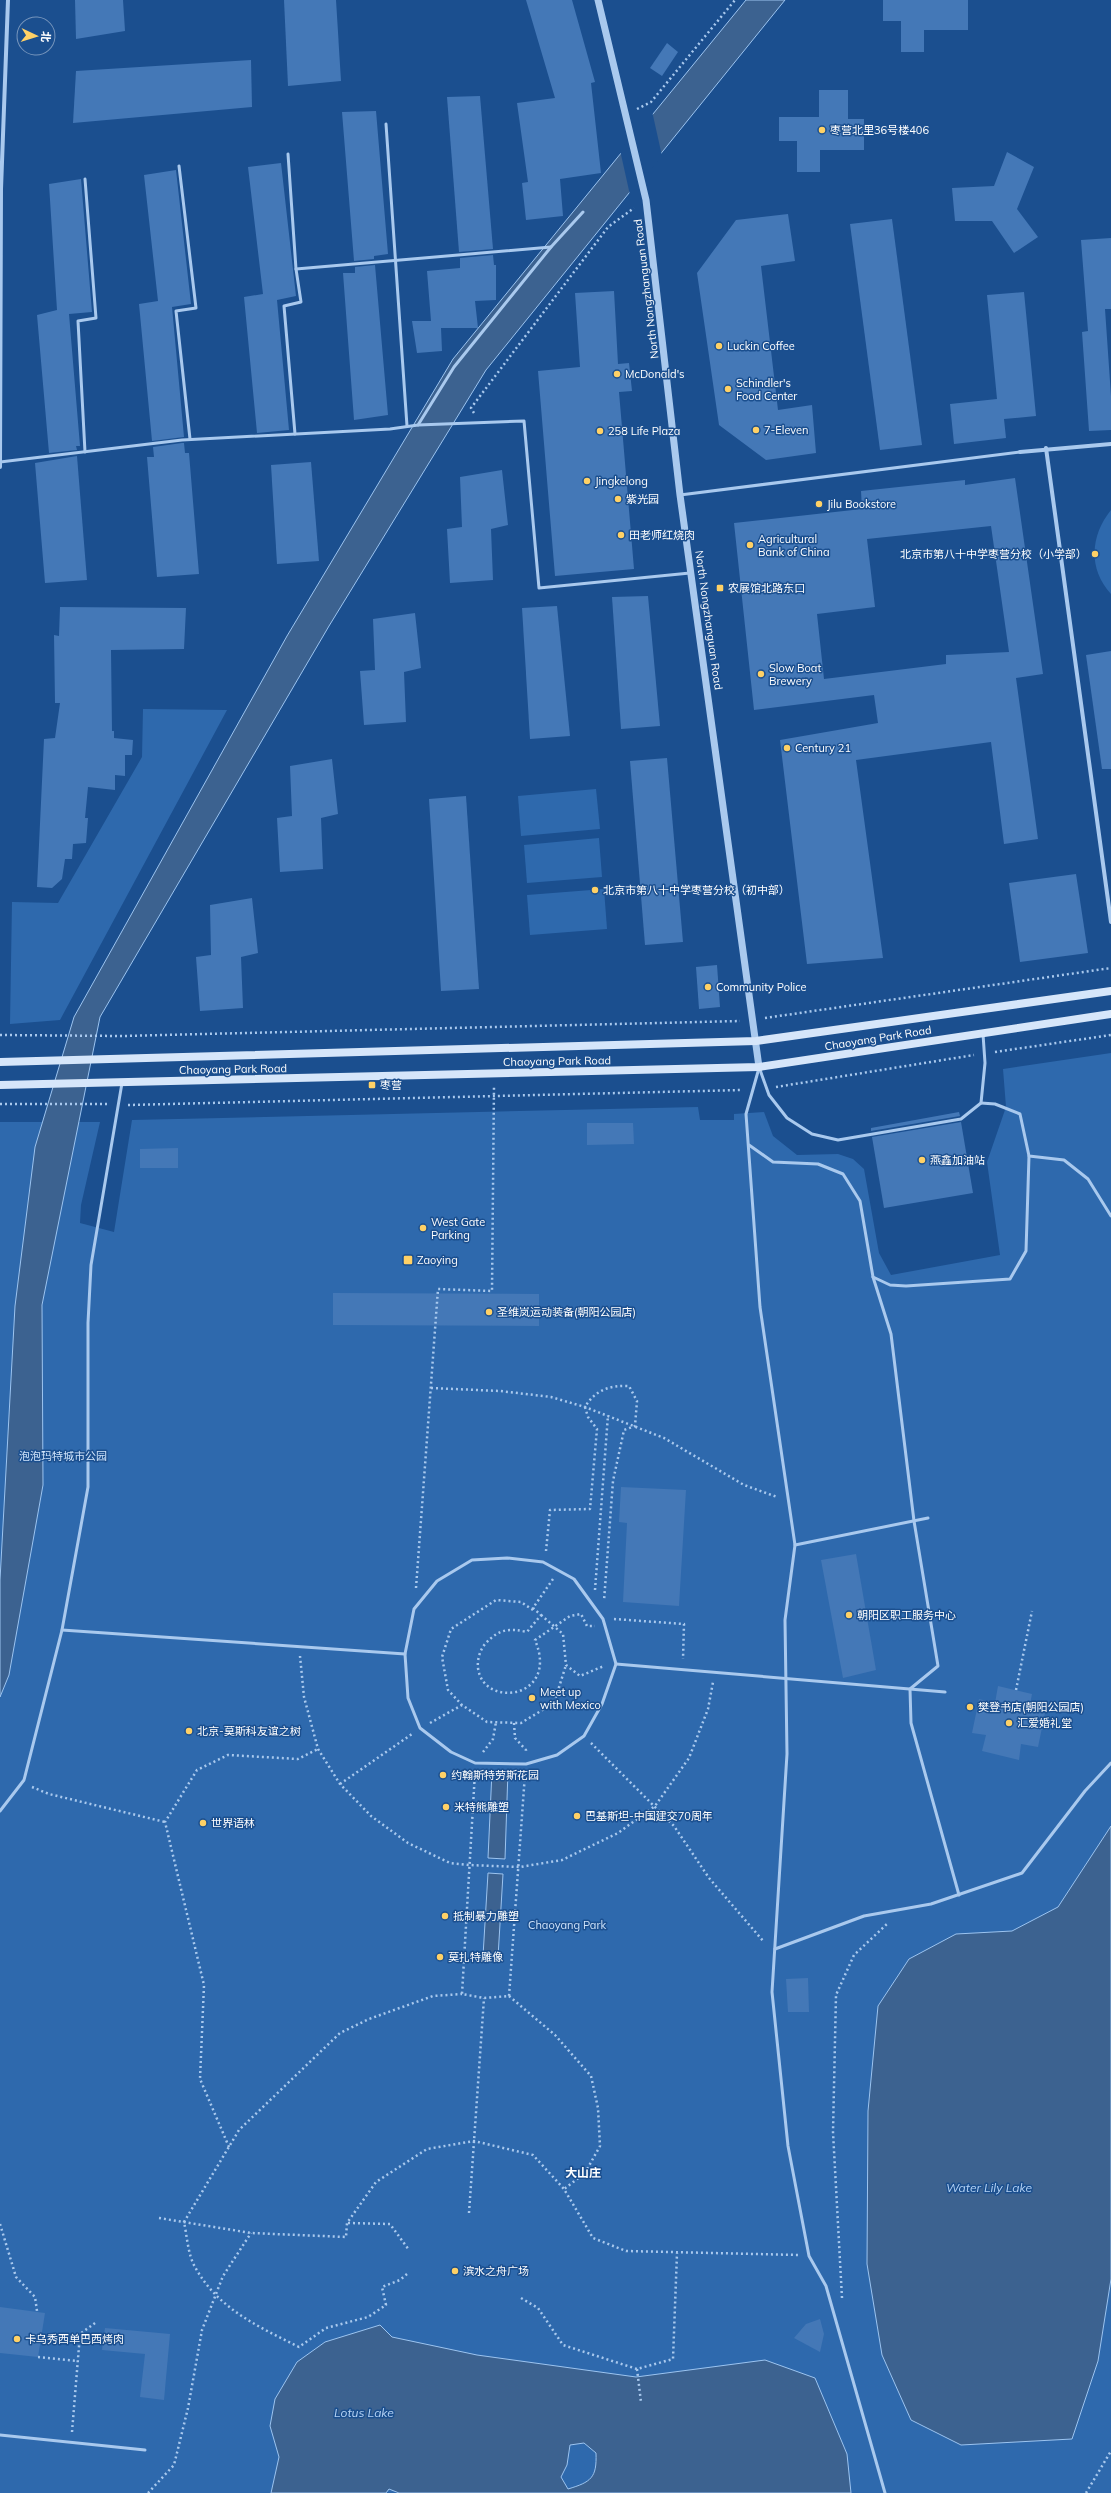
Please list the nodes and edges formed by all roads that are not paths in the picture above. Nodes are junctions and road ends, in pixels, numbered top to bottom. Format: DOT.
graph roads {
  1 [pos="8,0"];
  2 [pos="598,0"];
  3 [pos="386,124"];
  4 [pos="288,154"];
  5 [pos="179,166"];
  6 [pos="85,179"];
  7 [pos="1,189"];
  8 [pos="583,212"];
  9 [pos="551,247"];
  10 [pos="395,261"];
  11 [pos="296,269"];
  12 [pos="418,425"];
  13 [pos="407,426"];
  14 [pos="295,434"];
  15 [pos="190,440"];
  16 [pos="1111,444"];
  17 [pos="1046,448"];
  18 [pos="85,452"];
  19 [pos="1020,452"];
  20 [pos="0,462"];
  21 [pos="0,467"];
  22 [pos="680,495"];
  23 [pos="691,572"];
  24 [pos="1111,922"];
  25 [pos="1111,991"];
  26 [pos="1111,1014"];
  27 [pos="983,1034"];
  28 [pos="756,1041"];
  29 [pos="0,1062"];
  30 [pos="759,1068"];
  31 [pos="122,1083"];
  32 [pos="0,1084"];
  33 [pos="981,1103"];
  34 [pos="749,1145"];
  35 [pos="1030,1156"];
  36 [pos="1111,1216"];
  37 [pos="873,1277"];
  38 [pos="928,1518"];
  39 [pos="914,1521"];
  40 [pos="795,1545"];
  41 [pos="62,1630"];
  42 [pos="405,1654"];
  43 [pos="616,1664"];
  44 [pos="786,1678"];
  45 [pos="910,1689"];
  46 [pos="945,1692"];
  47 [pos="1111,1763"];
  48 [pos="0,1811"];
  49 [pos="959,1895"];
  50 [pos="775,1948"];
  51 [pos="0,2435"];
  52 [pos="145,2450"];
  53 [pos="885,2493"];
  1 -- 7 [label="street"];
  2 -- 22 [label="street, North Nongzhanguan Road"];
  3 -- 10 [label="lane"];
  4 -- 11 [label="lane"];
  5 -- 15 [label="lane"];
  6 -- 18 [label="lane"];
  7 -- 20 [label="street"];
  8 -- 9 [label="lane"];
  9 -- 10 [label="lane"];
  9 -- 12 [label="lane"];
  10 -- 11 [label="lane"];
  10 -- 13 [label="lane"];
  11 -- 14 [label="lane"];
  12 -- 13 [label="lane"];
  12 -- 23 [label="lane"];
  13 -- 14 [label="lane"];
  14 -- 15 [label="lane"];
  15 -- 18 [label="lane"];
  16 -- 17 [label="street"];
  17 -- 19 [label="street"];
  17 -- 24 [label="street"];
  18 -- 20 [label="lane"];
  19 -- 22 [label="lane"];
  20 -- 21 [label="street"];
  22 -- 23 [label="street, North Nongzhanguan Road"];
  23 -- 28 [label="street, North Nongzhanguan Road"];
  25 -- 28 [label="main road, Chaoyang Park Road"];
  26 -- 27 [label="main road, Chaoyang Park Road"];
  27 -- 30 [label="main road, Chaoyang Park Road"];
  27 -- 33 [label="lane"];
  28 -- 29 [label="main road, Chaoyang Park Road"];
  28 -- 30 [label="street, North Nongzhanguan Road"];
  30 -- 31 [label="main road, Chaoyang Park Road"];
  30 -- 33 [label="lane"];
  30 -- 34 [label="lane"];
  31 -- 32 [label="main road, Chaoyang Park Road"];
  31 -- 41 [label="lane"];
  33 -- 35 [label="lane"];
  34 -- 37 [label="lane"];
  34 -- 40 [label="lane"];
  35 -- 36 [label="lane"];
  35 -- 37 [label="lane"];
  37 -- 39 [label="lane"];
  38 -- 39 [label="lane"];
  39 -- 40 [label="lane"];
  39 -- 45 [label="lane"];
  40 -- 44 [label="lane"];
  41 -- 42 [label="lane"];
  41 -- 48 [label="lane"];
  42 -- 43 [label="lane"];
  42 -- 43 [label="lane"];
  43 -- 44 [label="lane"];
  44 -- 45 [label="lane"];
  44 -- 50 [label="lane"];
  45 -- 46 [label="lane"];
  45 -- 49 [label="lane"];
  47 -- 49 [label="lane"];
  49 -- 50 [label="lane"];
  50 -- 53 [label="lane"];
  51 -- 52 [label="lane"];
}
